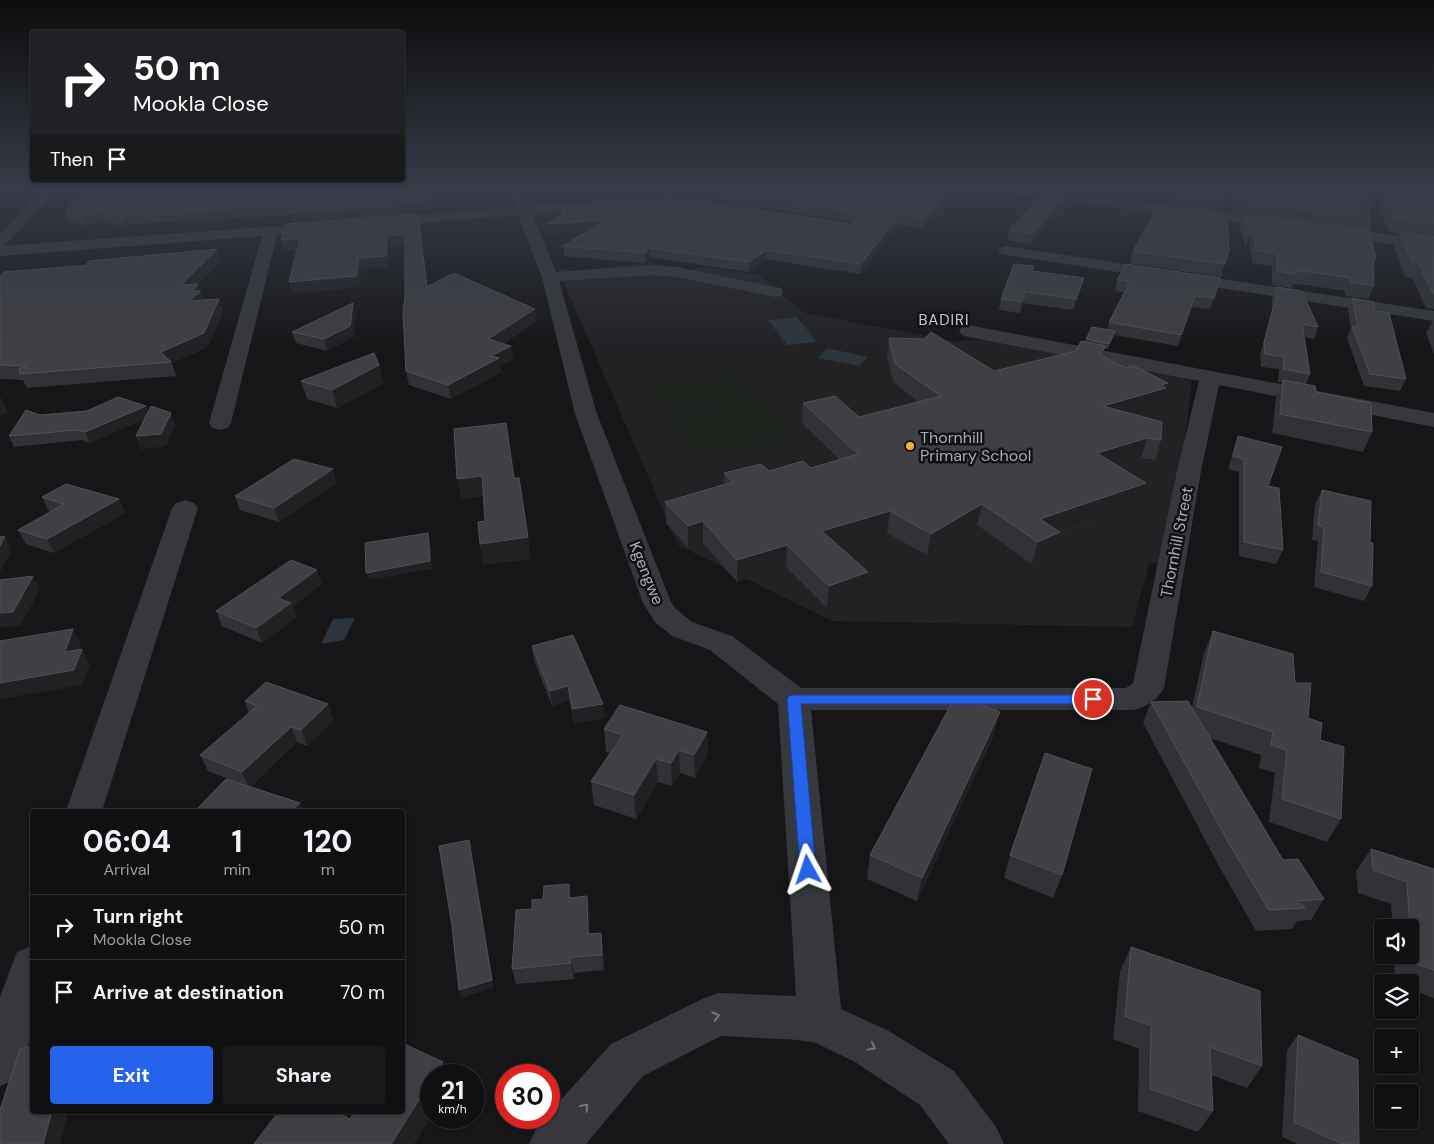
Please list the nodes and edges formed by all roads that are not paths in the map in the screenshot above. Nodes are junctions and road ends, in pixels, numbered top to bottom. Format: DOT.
graph roads {
  1 [pos="117,242"];
  2 [pos="268,242"];
  3 [pos="537,242"];
  4 [pos="1420,242"];
  5 [pos="1434,244"];
  6 [pos="0,251"];
  7 [pos="1006,251"];
  8 [pos="550,276"];
  9 [pos="775,292"];
  10 [pos="1434,316"];
  11 [pos="968,331"];
  12 [pos="1210,378"];
  13 [pos="1434,420"];
  14 [pos="220,423"];
  15 [pos="185,508"];
  16 [pos="794,699"];
  17 [pos="85,809"];
  18 [pos="30,972"];
  19 [pos="820,1022"];
  20 [pos="0,1063"];
  21 [pos="554,1144"];
  22 [pos="979,1144"];
  1 -- 6 [label="street"];
  2 -- 14 [label="street"];
  3 -- 8 [label="street, Kgengwe"];
  4 -- 5 [label="street"];
  7 -- 10 [label="street"];
  8 -- 9 [label="street"];
  8 -- 16 [label="street, Kgengwe"];
  11 -- 12 [label="street"];
  12 -- 13 [label="street"];
  12 -- 16 [label="street, Thornhill Street"];
  15 -- 17 [label="street"];
  16 -- 19 [label="street"];
  18 -- 20 [label="street"];
  21 -- 19 [label="street, one-way"];
  19 -- 22 [label="street, one-way"];
}
